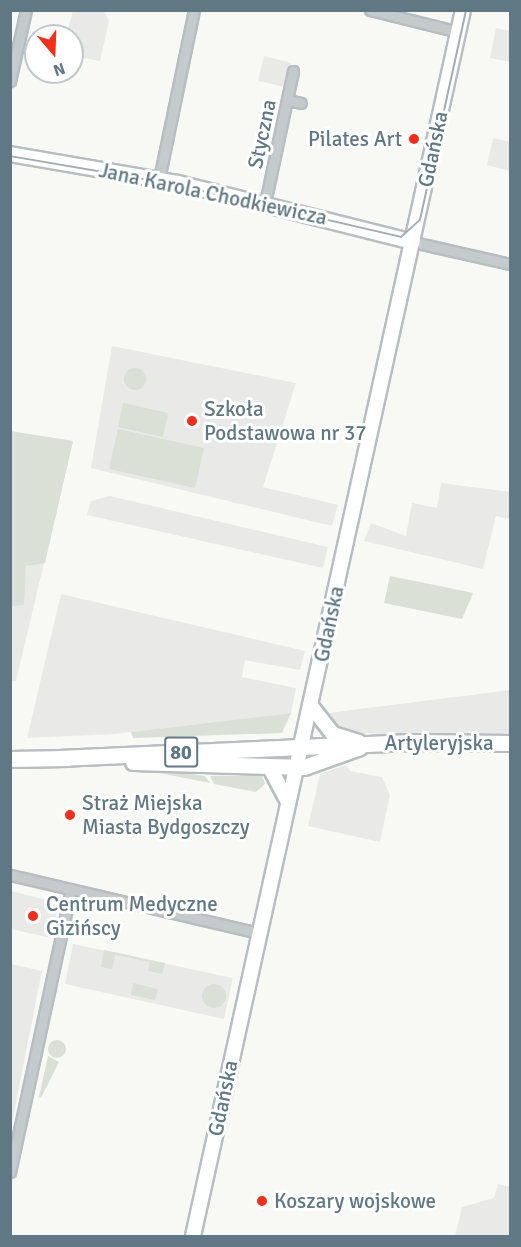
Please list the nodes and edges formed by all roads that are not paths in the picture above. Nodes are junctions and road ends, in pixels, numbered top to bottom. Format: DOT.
graph roads {
  1 [pos="26,10"];
  2 [pos="194,10"];
  3 [pos="370,10"];
  4 [pos="464,10"];
  5 [pos="459,32"];
  6 [pos="293,71"];
  7 [pos="10,81"];
  8 [pos="287,100"];
  9 [pos="301,103"];
  10 [pos="10,154"];
  11 [pos="159,179"];
  12 [pos="265,203"];
  13 [pos="413,242"];
  14 [pos="510,264"];
  15 [pos="311,706"];
  16 [pos="367,743"];
  17 [pos="510,743"];
  18 [pos="302,749"];
  19 [pos="59,758"];
  20 [pos="10,759"];
  21 [pos="269,766"];
  22 [pos="298,767"];
  23 [pos="288,804"];
  24 [pos="10,875"];
  25 [pos="71,889"];
  26 [pos="260,933"];
  27 [pos="10,1172"];
  28 [pos="193,1236"];
  1 -- 7 [label="street"];
  2 -- 11 [label="street"];
  3 -- 5 [label="street"];
  4 -- 5 [label="street, Gdańska"];
  5 -- 13 [label="street, Gdańska"];
  6 -- 8 [label="street, Styczna"];
  8 -- 9 [label="street"];
  8 -- 12 [label="street, Styczna"];
  10 -- 11 [label="street, Jana Karola Chodkiewicza"];
  11 -- 12 [label="street, Jana Karola Chodkiewicza"];
  12 -- 13 [label="street, Jana Karola Chodkiewicza"];
  13 -- 14 [label="street"];
  13 -- 15 [label="street, Gdańska"];
  15 -- 16 [label="street"];
  15 -- 18 [label="street, Gdańska"];
  16 -- 17 [label="main road, Artyleryjska / 80"];
  16 -- 18 [label="main road, Artyleryjska / 80"];
  16 -- 22 [label="main road, Artyleryjska / 80"];
  18 -- 19 [label="main road, 80"];
  18 -- 22 [label="street, Gdańska"];
  19 -- 20 [label="main road, 80"];
  19 -- 21 [label="main road, 80"];
  21 -- 22 [label="main road, 80"];
  21 -- 23 [label="street"];
  22 -- 23 [label="street, Gdańska"];
  23 -- 26 [label="street, Gdańska"];
  24 -- 25 [label="street"];
  25 -- 26 [label="street"];
  25 -- 27 [label="street"];
  26 -- 28 [label="street, Gdańska"];
}
